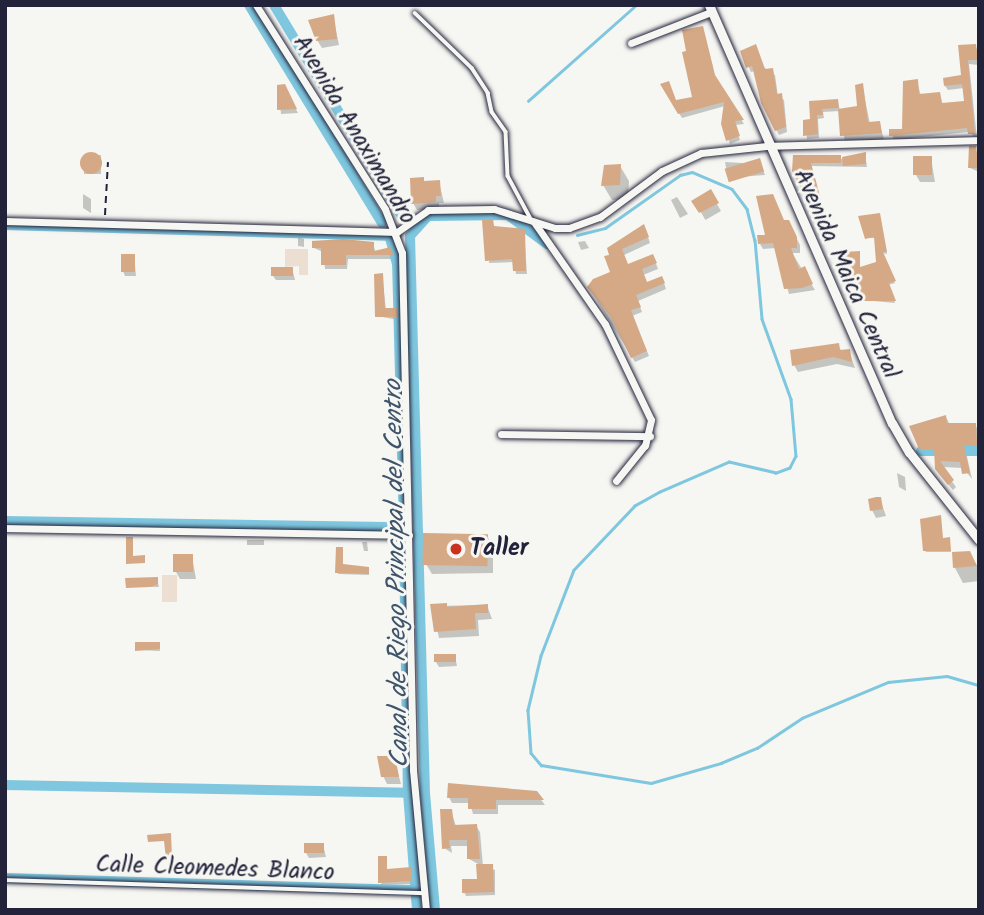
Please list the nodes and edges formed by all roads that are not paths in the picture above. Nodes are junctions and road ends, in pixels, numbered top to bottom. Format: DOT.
graph roads {
  1 [pos="256,5"];
  2 [pos="710,9"];
  3 [pos="415,13"];
  4 [pos="631,43"];
  5 [pos="979,140"];
  6 [pos="767,146"];
  7 [pos="532,220"];
  8 [pos="5,221"];
  9 [pos="397,232"];
  10 [pos="501,434"];
  11 [pos="650,436"];
  12 [pos="616,481"];
  13 [pos="5,527"];
  14 [pos="409,535"];
  15 [pos="979,540"];
  16 [pos="5,880"];
  17 [pos="424,893"];
  18 [pos="426,910"];
  1 -- 9 [label="street, Avenida Anaximandro"];
  2 -- 4 [label="street"];
  2 -- 6 [label="street, Avenida Maica Central"];
  3 -- 7 [label="lane"];
  5 -- 6 [label="street"];
  6 -- 7 [label="street"];
  6 -- 15 [label="street, Avenida Maica Central"];
  7 -- 9 [label="street"];
  7 -- 11 [label="street"];
  8 -- 9 [label="street"];
  9 -- 14 [label="street, Avenida Anaximandro"];
  10 -- 11 [label="street"];
  11 -- 12 [label="street"];
  13 -- 14 [label="street"];
  14 -- 17 [label="street, Avenida Anaximandro"];
  16 -- 17 [label="lane, Calle Cleomedes Blanco"];
  17 -- 18 [label="street, Avenida Anaximandro"];
}
